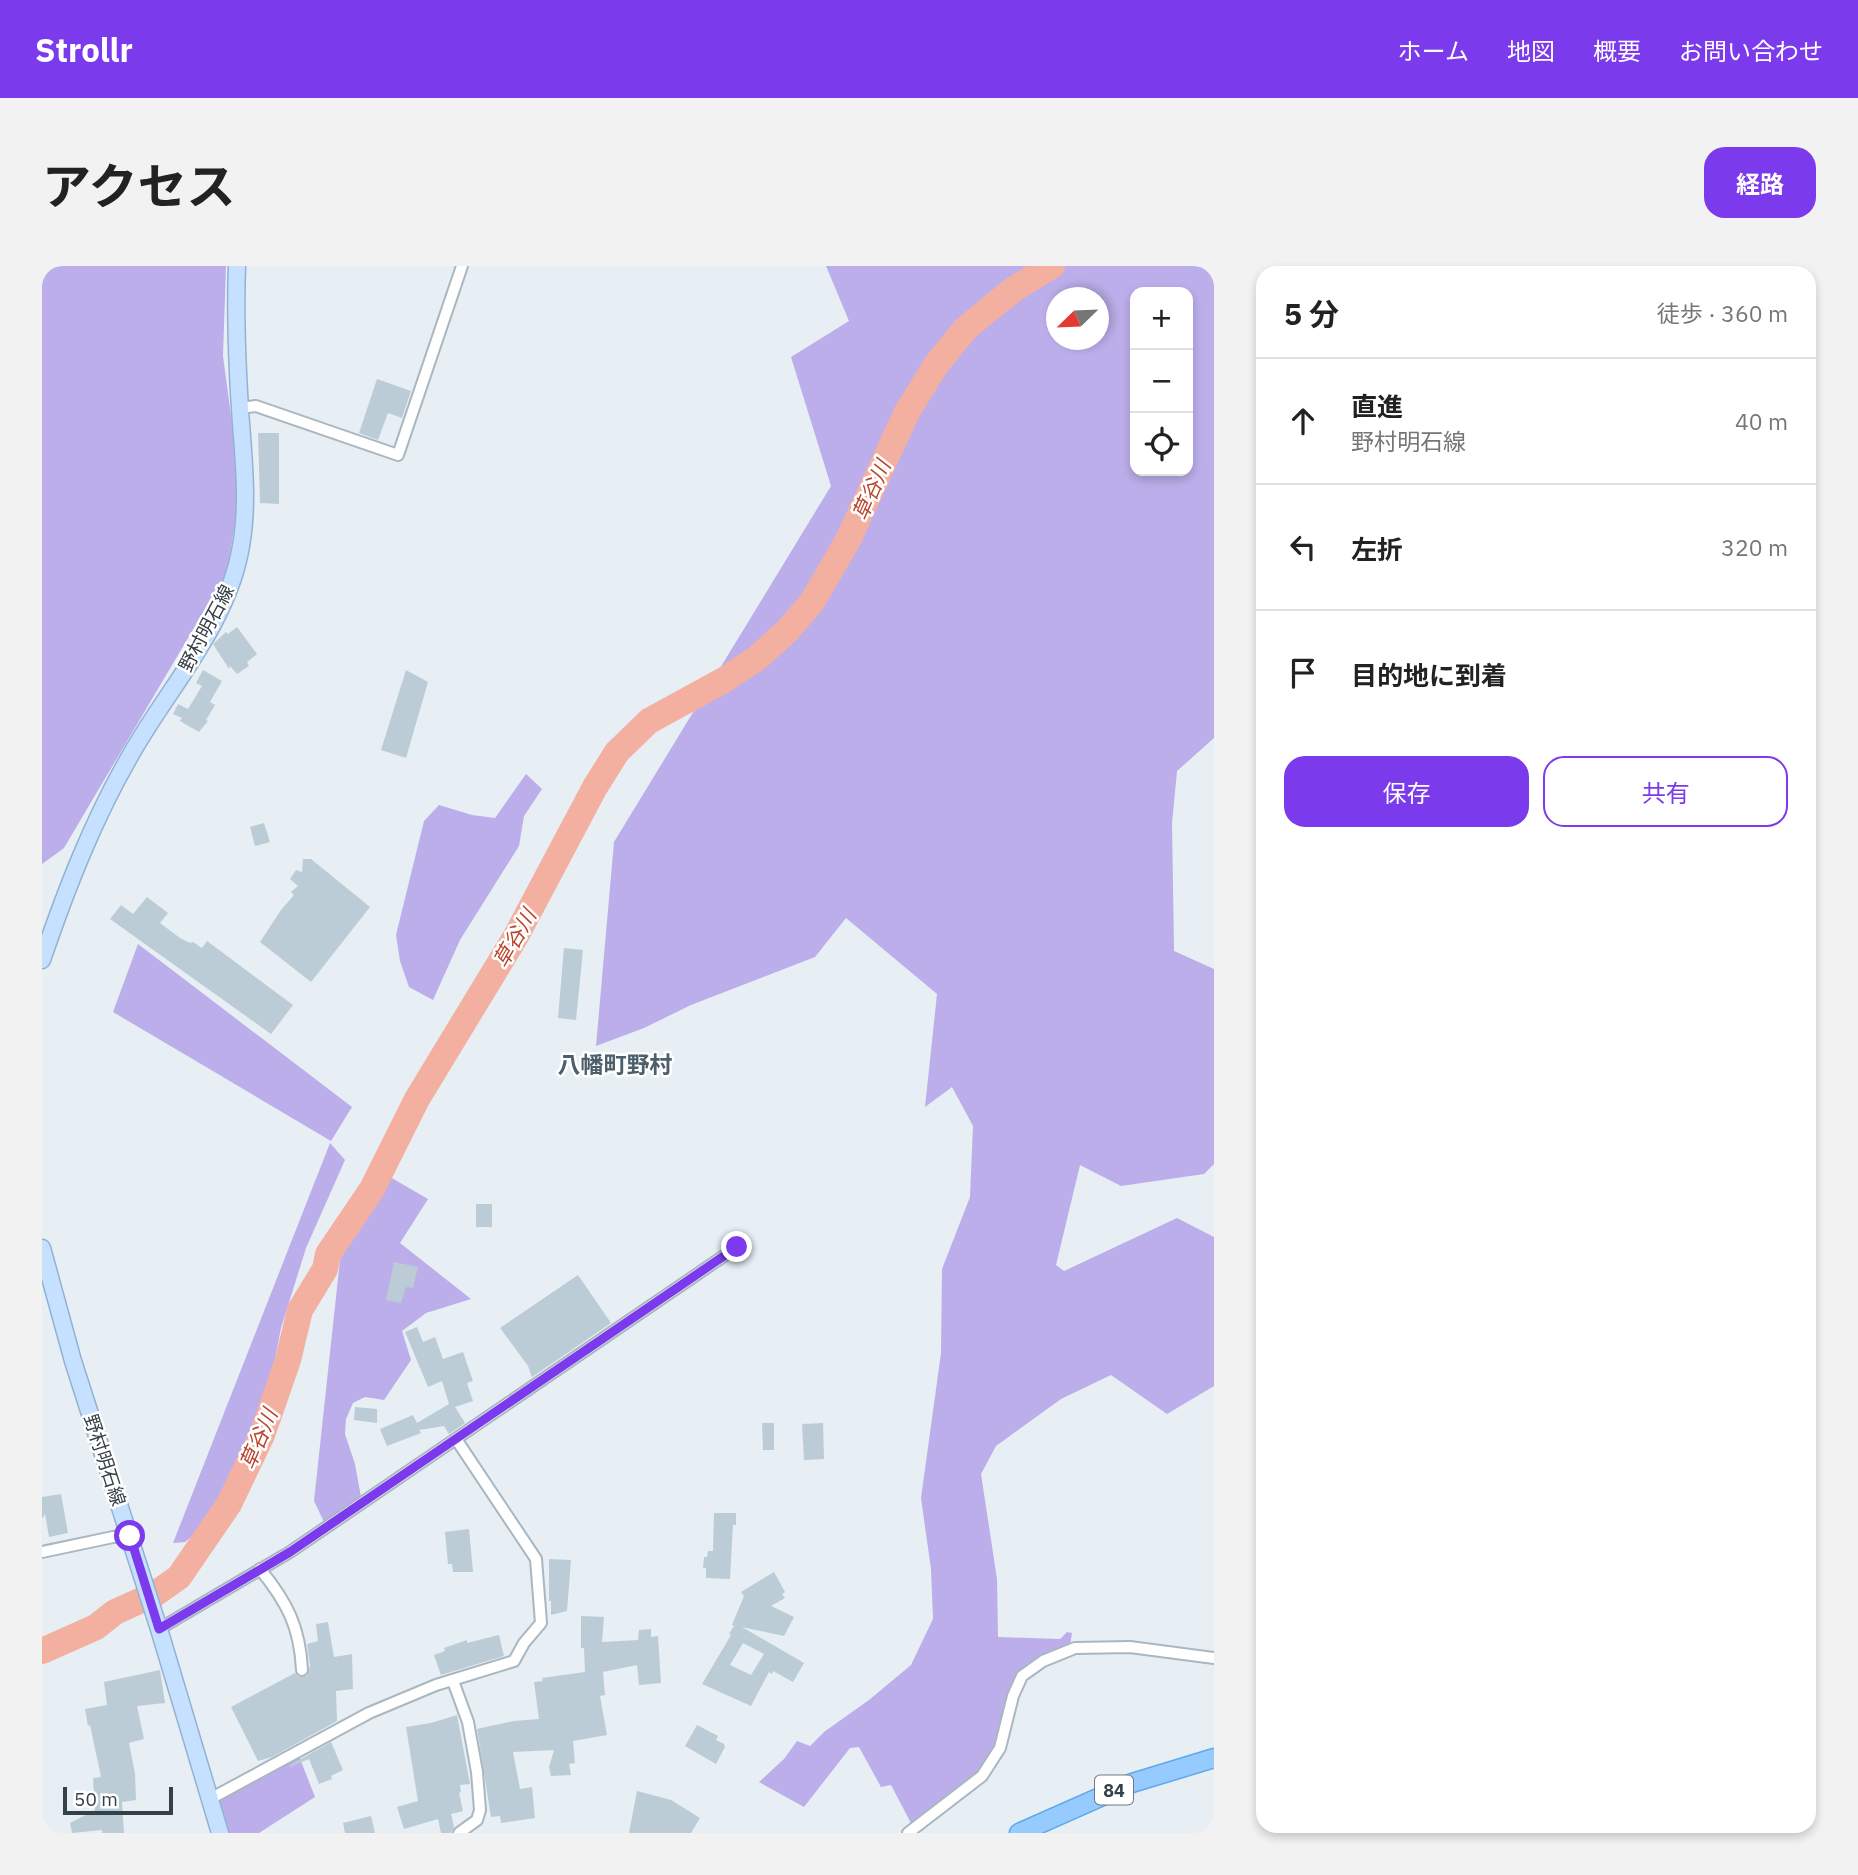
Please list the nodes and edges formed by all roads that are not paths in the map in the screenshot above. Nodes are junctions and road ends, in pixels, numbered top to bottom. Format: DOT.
graph roads {
  1 [pos="237,266"];
  2 [pos="462,266"];
  3 [pos="240,408"];
  4 [pos="42,960"];
  5 [pos="737,1247"];
  6 [pos="42,1248"];
  7 [pos="456,1439"];
  8 [pos="130,1536"];
  9 [pos="42,1552"];
  10 [pos="260,1569"];
  11 [pos="158,1625"];
  12 [pos="1214,1658"];
  13 [pos="302,1670"];
  14 [pos="453,1681"];
  15 [pos="1214,1758"];
  16 [pos="210,1799"];
  17 [pos="914,1831"];
  18 [pos="220,1833"];
  19 [pos="459,1833"];
  20 [pos="1019,1833"];
  1 -- 3 [label="main road, 野村明石線"];
  2 -- 3 [label="street"];
  3 -- 4 [label="main road, 野村明石線"];
  5 -- 7 [label="street"];
  6 -- 8 [label="main road, 野村明石線"];
  7 -- 10 [label="street"];
  7 -- 14 [label="street"];
  8 -- 9 [label="street"];
  8 -- 11 [label="main road, 野村明石線"];
  10 -- 11 [label="street"];
  10 -- 13 [label="street"];
  11 -- 16 [label="main road, 野村明石線"];
  12 -- 17 [label="street"];
  14 -- 16 [label="street"];
  14 -- 19 [label="street"];
  15 -- 20 [label="main road, 84"];
  16 -- 18 [label="main road, 野村明石線"];
}
